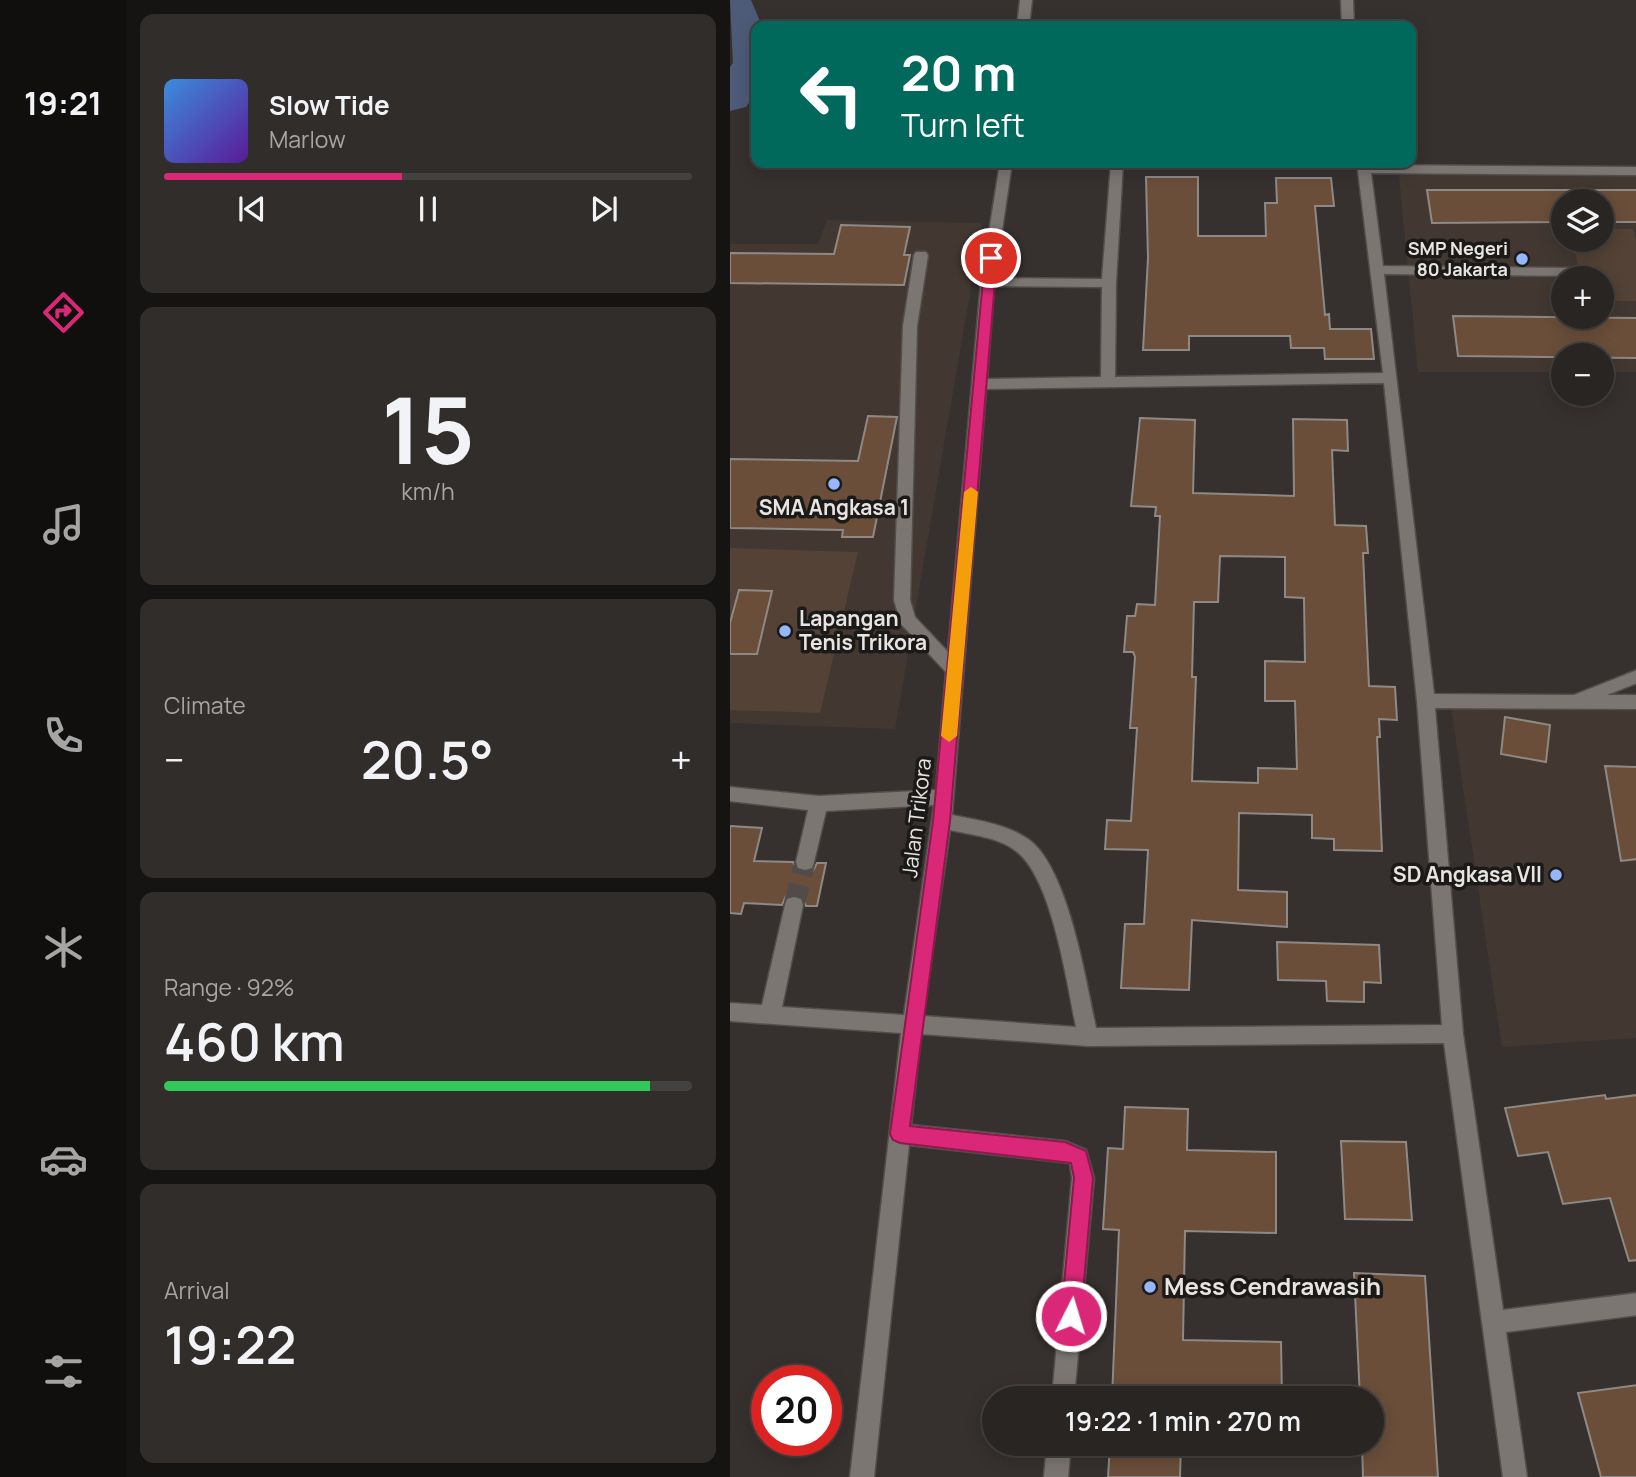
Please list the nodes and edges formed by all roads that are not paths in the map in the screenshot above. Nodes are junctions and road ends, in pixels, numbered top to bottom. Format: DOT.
graph roads {
  1 [pos="1026,0"];
  2 [pos="1347,0"];
  3 [pos="1024,21"];
  4 [pos="1348,21"];
  5 [pos="1416,167"];
  6 [pos="1005,168"];
  7 [pos="1117,168"];
  8 [pos="1363,168"];
  9 [pos="1636,171"];
  10 [pos="921,255"];
  11 [pos="1376,270"];
  12 [pos="1551,272"];
  13 [pos="988,282"];
  14 [pos="1109,283"];
  15 [pos="1391,378"];
  16 [pos="1108,383"];
  17 [pos="981,384"];
  18 [pos="954,669"];
  19 [pos="1636,676"];
  20 [pos="1574,700"];
  21 [pos="1426,701"];
  22 [pos="1636,702"];
  23 [pos="730,794"];
  24 [pos="944,797"];
  25 [pos="819,804"];
  26 [pos="942,821"];
  27 [pos="805,862"];
  28 [pos="794,905"];
  29 [pos="730,1012"];
  30 [pos="770,1014"];
  31 [pos="912,1026"];
  32 [pos="1453,1034"];
  33 [pos="1088,1037"];
  34 [pos="900,1134"];
  35 [pos="1636,1304"];
  36 [pos="1494,1322"];
  37 [pos="1064,1386"];
  38 [pos="1058,1456"];
  39 [pos="862,1477"];
  40 [pos="1056,1477"];
  41 [pos="1515,1477"];
  1 -- 3 [label="street"];
  2 -- 4 [label="street"];
  5 -- 9 [label="street"];
  6 -- 13 [label="street, Jalan Trikora"];
  7 -- 14 [label="street"];
  8 -- 11 [label="street"];
  10 -- 18 [label="street"];
  11 -- 12 [label="street"];
  11 -- 15 [label="street"];
  13 -- 14 [label="street"];
  13 -- 17 [label="street, Jalan Trikora"];
  14 -- 16 [label="street"];
  15 -- 16 [label="street"];
  15 -- 21 [label="street"];
  16 -- 17 [label="street"];
  17 -- 18 [label="street, Jalan Trikora"];
  18 -- 24 [label="street, Jalan Trikora"];
  19 -- 20 [label="street"];
  20 -- 21 [label="street"];
  20 -- 22 [label="street"];
  21 -- 32 [label="street"];
  23 -- 25 [label="street"];
  24 -- 25 [label="street"];
  24 -- 26 [label="street, Jalan Trikora"];
  25 -- 27 [label="street"];
  26 -- 31 [label="street, Jalan Trikora"];
  26 -- 33 [label="street"];
  28 -- 30 [label="street"];
  29 -- 30 [label="street"];
  30 -- 31 [label="street"];
  31 -- 33 [label="street"];
  31 -- 34 [label="street, Jalan Trikora"];
  32 -- 33 [label="street"];
  32 -- 36 [label="street"];
  34 -- 37 [label="street"];
  34 -- 39 [label="street, Jalan Trikora"];
  35 -- 36 [label="street"];
  36 -- 41 [label="street"];
  38 -- 40 [label="street"];
}
